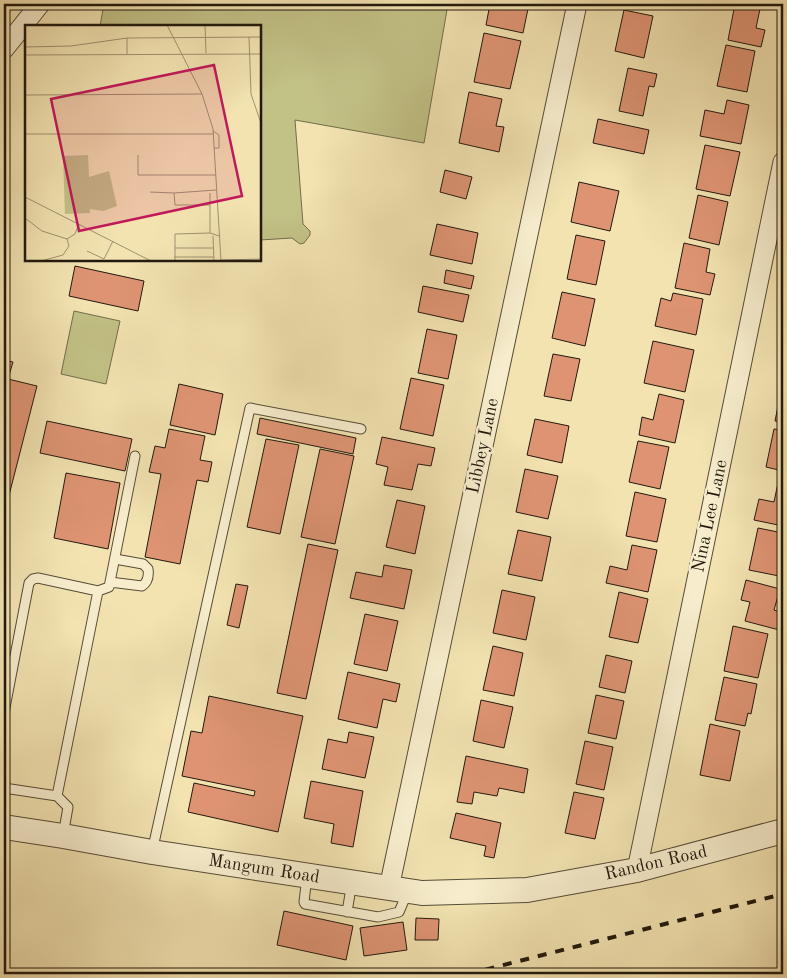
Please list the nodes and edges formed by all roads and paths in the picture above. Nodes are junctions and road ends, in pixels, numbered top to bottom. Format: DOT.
graph roads {
  1 [pos="577,4"];
  2 [pos="37,5"];
  3 [pos="4,49"];
  4 [pos="783,162"];
  5 [pos="361,429"];
  6 [pos="135,456"];
  7 [pos="115,559"];
  8 [pos="110,582"];
  9 [pos="98,590"];
  10 [pos="4,713"];
  11 [pos="4,788"];
  12 [pos="57,796"];
  13 [pos="4,827"];
  14 [pos="783,831"];
  15 [pos="64,836"];
  16 [pos="152,852"];
  17 [pos="637,870"];
  18 [pos="307,876"];
  19 [pos="352,882"];
  20 [pos="398,889"];
  21 [pos="527,890"];
  22 [pos="347,912"];
  1 -- 20 [label="street, Libbey Lane"];
  2 -- 3 [label="street"];
  4 -- 17 [label="street, Nina Lee Lane"];
  5 -- 16 [label="lane"];
  6 -- 7 [label="lane"];
  7 -- 8 [label="lane"];
  7 -- 8 [label="lane"];
  8 -- 9 [label="lane"];
  9 -- 10 [label="lane"];
  9 -- 12 [label="lane"];
  11 -- 12 [label="lane"];
  12 -- 15 [label="lane"];
  13 -- 15 [label="street, Mangum Road"];
  14 -- 17 [label="street, Randon Road"];
  15 -- 16 [label="street, Mangum Road"];
  16 -- 18 [label="street, Mangum Road"];
  17 -- 21 [label="street, Randon Road"];
  18 -- 19 [label="street, Mangum Road"];
  18 -- 22 [label="lane"];
  19 -- 20 [label="street, Mangum Road"];
  19 -- 22 [label="lane"];
  20 -- 21 [label="street, Mangum Road"];
  20 -- 22 [label="lane"];
}
